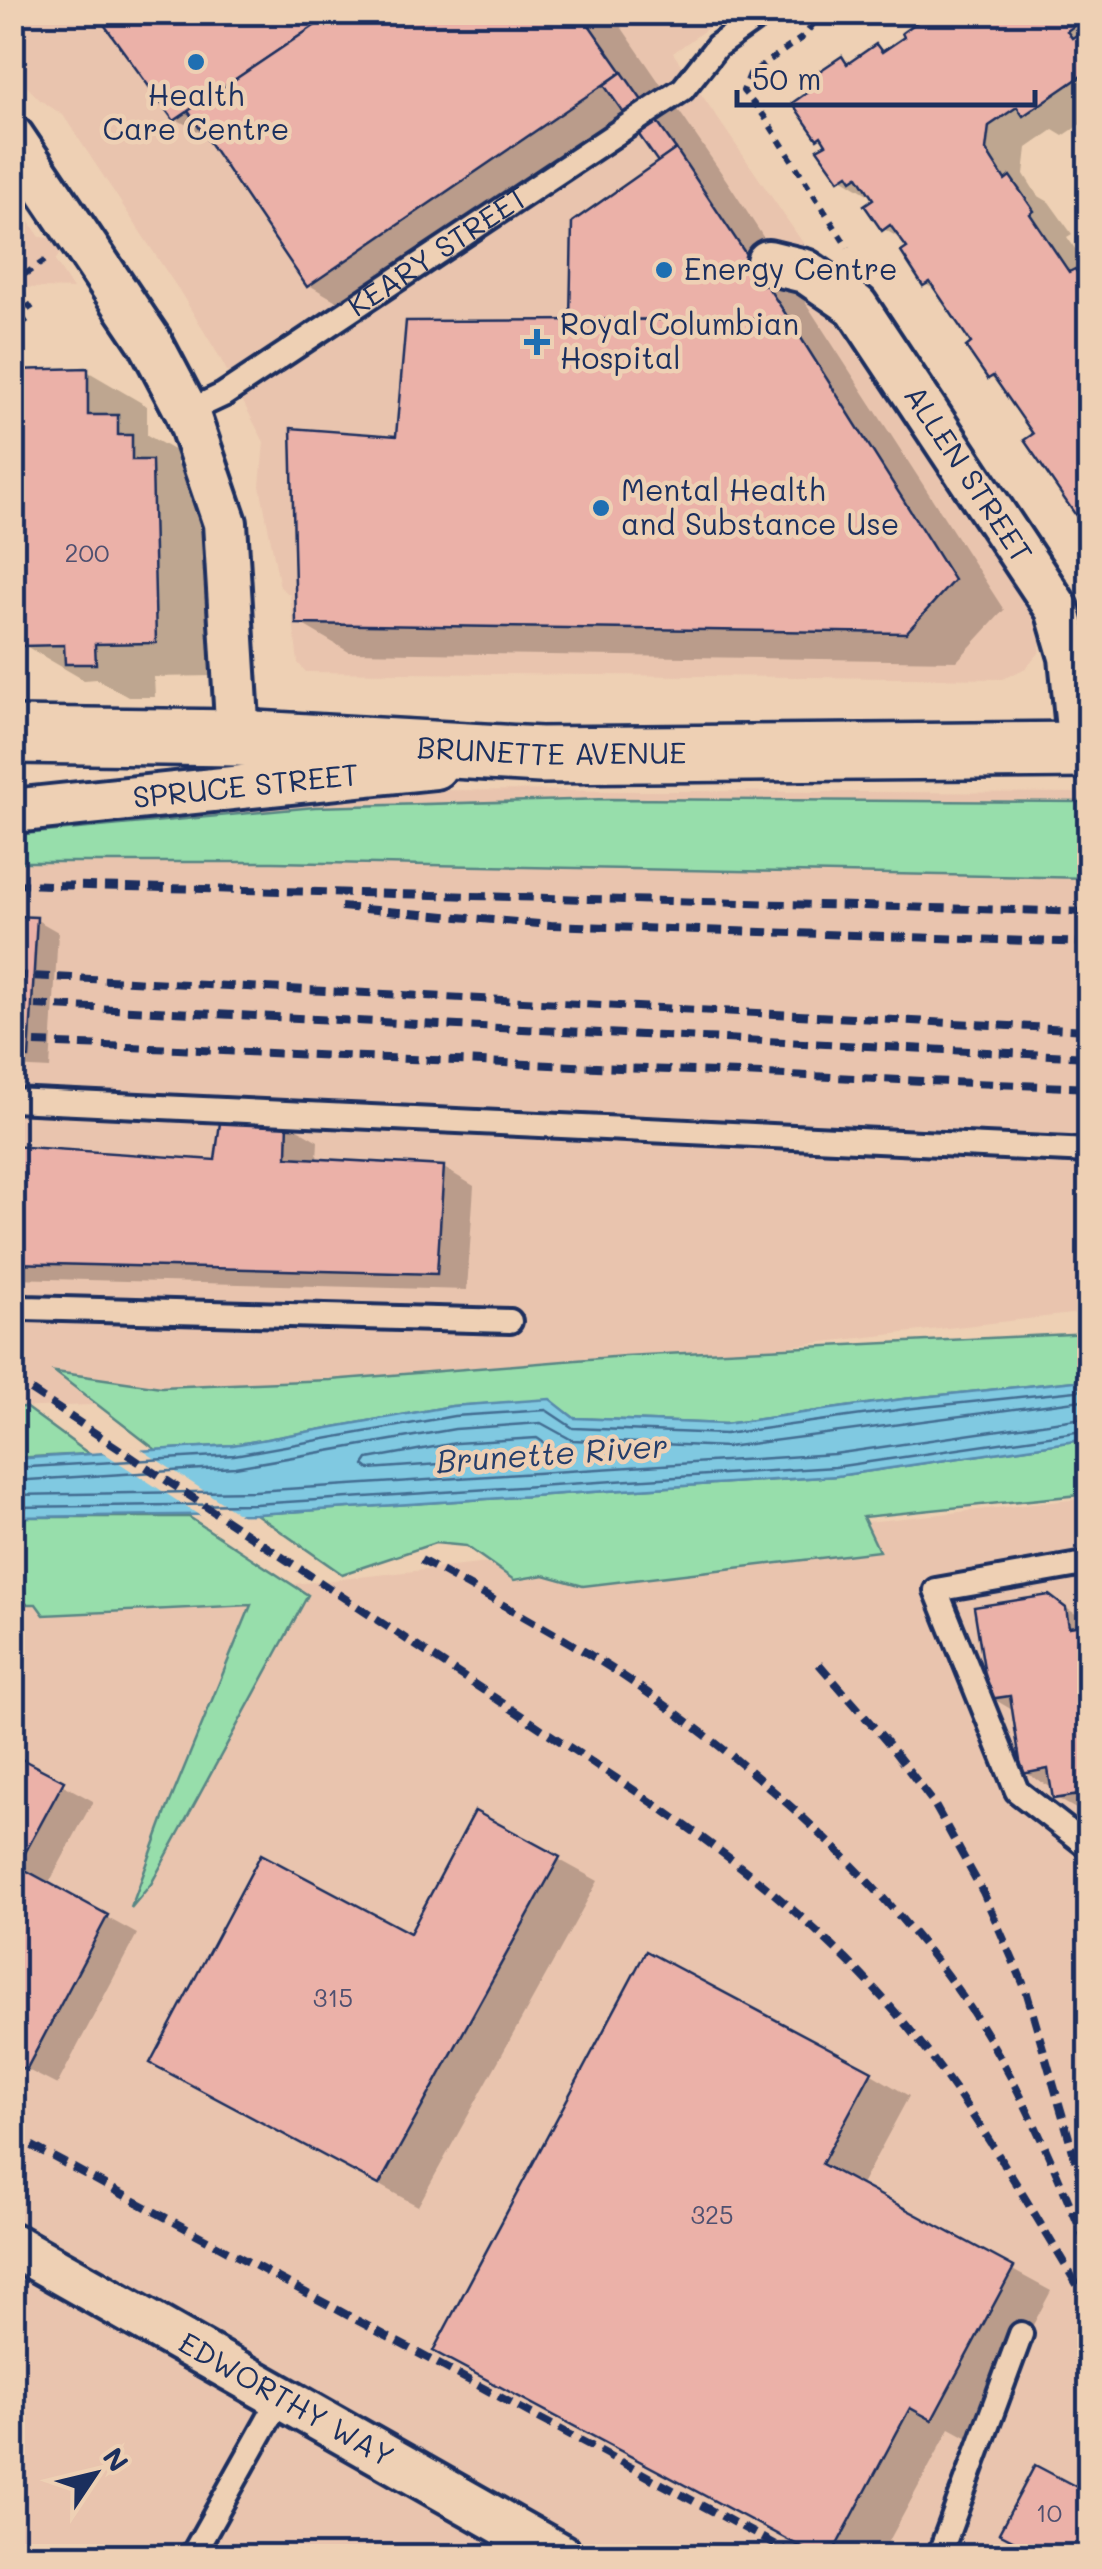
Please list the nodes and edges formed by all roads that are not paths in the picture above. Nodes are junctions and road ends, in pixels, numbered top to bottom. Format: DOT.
graph roads {
  1 [pos="766,12"];
  2 [pos="12,138"];
  3 [pos="768,262"];
  4 [pos="187,412"];
  5 [pos="12,735"];
  6 [pos="238,738"];
  7 [pos="1084,750"];
  8 [pos="540,755"];
  9 [pos="12,811"];
  10 [pos="12,1100"];
  11 [pos="1090,1151"];
  12 [pos="12,1300"];
  13 [pos="510,1321"];
  14 [pos="1090,1563"];
  15 [pos="1090,1848"];
  16 [pos="12,2245"];
  17 [pos="1022,2334"];
  18 [pos="280,2397"];
  19 [pos="192,2556"];
  20 [pos="562,2556"];
  21 [pos="940,2556"];
  1 -- 4 [label="lane, KEARY STREET"];
  2 -- 4 [label="street"];
  3 -- 7 [label="street, ALLEN STREET"];
  4 -- 6 [label="street"];
  5 -- 6 [label="main road, BRUNETTE AVENUE"];
  6 -- 8 [label="main road, BRUNETTE AVENUE"];
  7 -- 8 [label="main road, BRUNETTE AVENUE"];
  8 -- 9 [label="street, SPRUCE STREET"];
  10 -- 11 [label="lane"];
  12 -- 13 [label="lane"];
  14 -- 15 [label="lane"];
  16 -- 18 [label="street, EDWORTHY WAY"];
  17 -- 21 [label="lane"];
  18 -- 19 [label="lane"];
  18 -- 20 [label="street, EDWORTHY WAY"];
}
